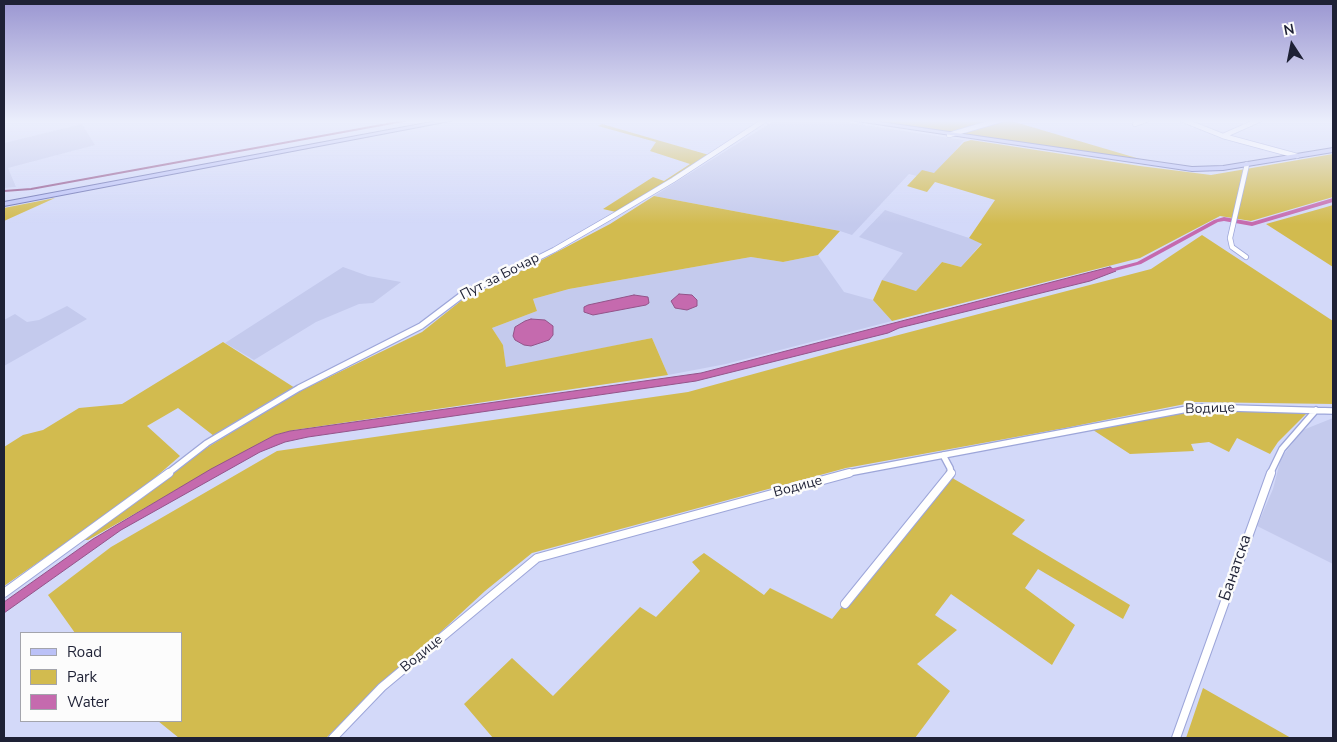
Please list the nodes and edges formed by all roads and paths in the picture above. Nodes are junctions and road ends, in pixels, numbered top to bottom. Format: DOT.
graph roads {
  1 [pos="267,155"];
  2 [pos="712,155"];
  3 [pos="1089,155"];
  4 [pos="1292,155"];
  5 [pos="1305,155"];
  6 [pos="1297,156"];
  7 [pos="1247,164"];
  8 [pos="4,203"];
  9 [pos="1246,257"];
  10 [pos="1316,410"];
  11 [pos="1333,410"];
  12 [pos="943,455"];
  13 [pos="4,593"];
  14 [pos="845,604"];
  15 [pos="333,738"];
  16 [pos="1176,738"];
  1 -- 8 [label="main road"];
  2 -- 13 [label="street, Пут за Бочар"];
  3 -- 7 [label="main road"];
  4 -- 6 [label="street"];
  5 -- 6 [label="main road"];
  6 -- 7 [label="main road"];
  7 -- 9 [label="street"];
  10 -- 11 [label="street, Водице"];
  10 -- 12 [label="street, Водице"];
  10 -- 16 [label="street, Банатска"];
  12 -- 14 [label="street"];
  12 -- 15 [label="street, Водице"];
}
